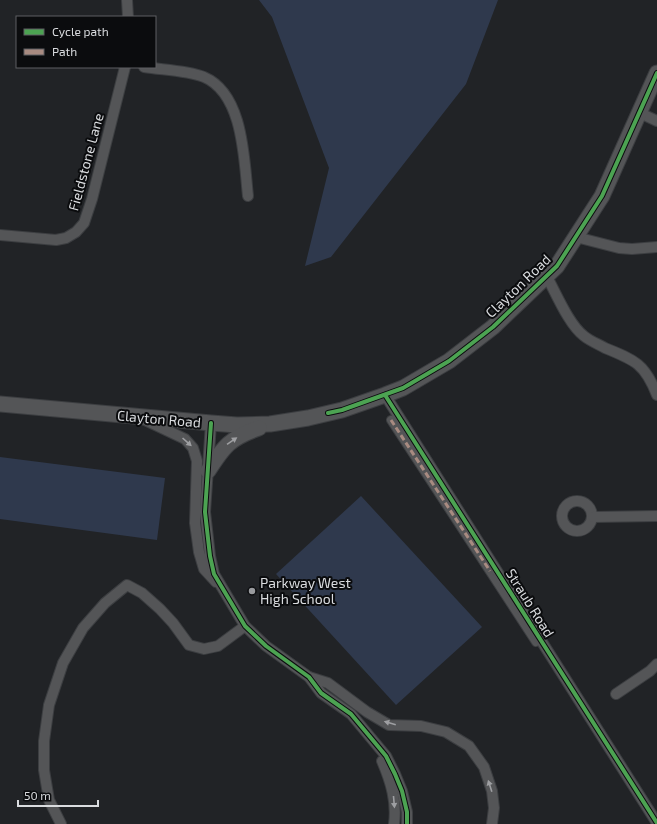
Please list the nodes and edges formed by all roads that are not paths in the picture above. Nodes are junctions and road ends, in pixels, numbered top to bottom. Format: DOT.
graph roads {
  1 [pos="127,0"];
  2 [pos="128,16"];
  3 [pos="125,68"];
  4 [pos="151,68"];
  5 [pos="657,73"];
  6 [pos="640,113"];
  7 [pos="657,121"];
  8 [pos="248,196"];
  9 [pos="0,235"];
  10 [pos="576,237"];
  11 [pos="657,247"];
  12 [pos="546,277"];
  13 [pos="385,395"];
  14 [pos="657,395"];
  15 [pos="0,404"];
  16 [pos="140,417"];
  17 [pos="391,420"];
  18 [pos="211,423"];
  19 [pos="269,424"];
  20 [pos="208,471"];
  21 [pos="657,516"];
  22 [pos="593,517"];
  23 [pos="221,588"];
  24 [pos="245,626"];
  25 [pos="657,664"];
  26 [pos="309,677"];
  27 [pos="616,694"];
  28 [pos="373,739"];
  29 [pos="656,823"];
  30 [pos="61,824"];
  31 [pos="394,824"];
  32 [pos="407,824"];
  33 [pos="492,824"];
  1 -- 2 [label="street"];
  3 -- 9 [label="street, Fieldstone Lane"];
  4 -- 8 [label="street"];
  5 -- 6 [label="main road, Clayton Road"];
  6 -- 7 [label="street"];
  6 -- 10 [label="main road, Clayton Road"];
  10 -- 11 [label="street"];
  10 -- 12 [label="main road, Clayton Road"];
  12 -- 13 [label="main road, Clayton Road"];
  12 -- 14 [label="street"];
  13 -- 19 [label="main road, Clayton Road"];
  13 -- 29 [label="street, Straub Road"];
  15 -- 16 [label="main road, Clayton Road"];
  16 -- 18 [label="main road, Clayton Road"];
  16 -- 23 [label="street, one-way"];
  17 -- 29 [label="street"];
  18 -- 19 [label="main road, Clayton Road"];
  18 -- 20 [label="street"];
  20 -- 19 [label="main road, one-way"];
  20 -- 23 [label="street"];
  21 -- 22 [label="street"];
  23 -- 24 [label="street"];
  24 -- 26 [label="street"];
  24 -- 30 [label="street"];
  25 -- 27 [label="street"];
  26 -- 28 [label="street"];
  33 -- 26 [label="street, one-way"];
  28 -- 31 [label="street, one-way"];
  28 -- 32 [label="street"];
}
